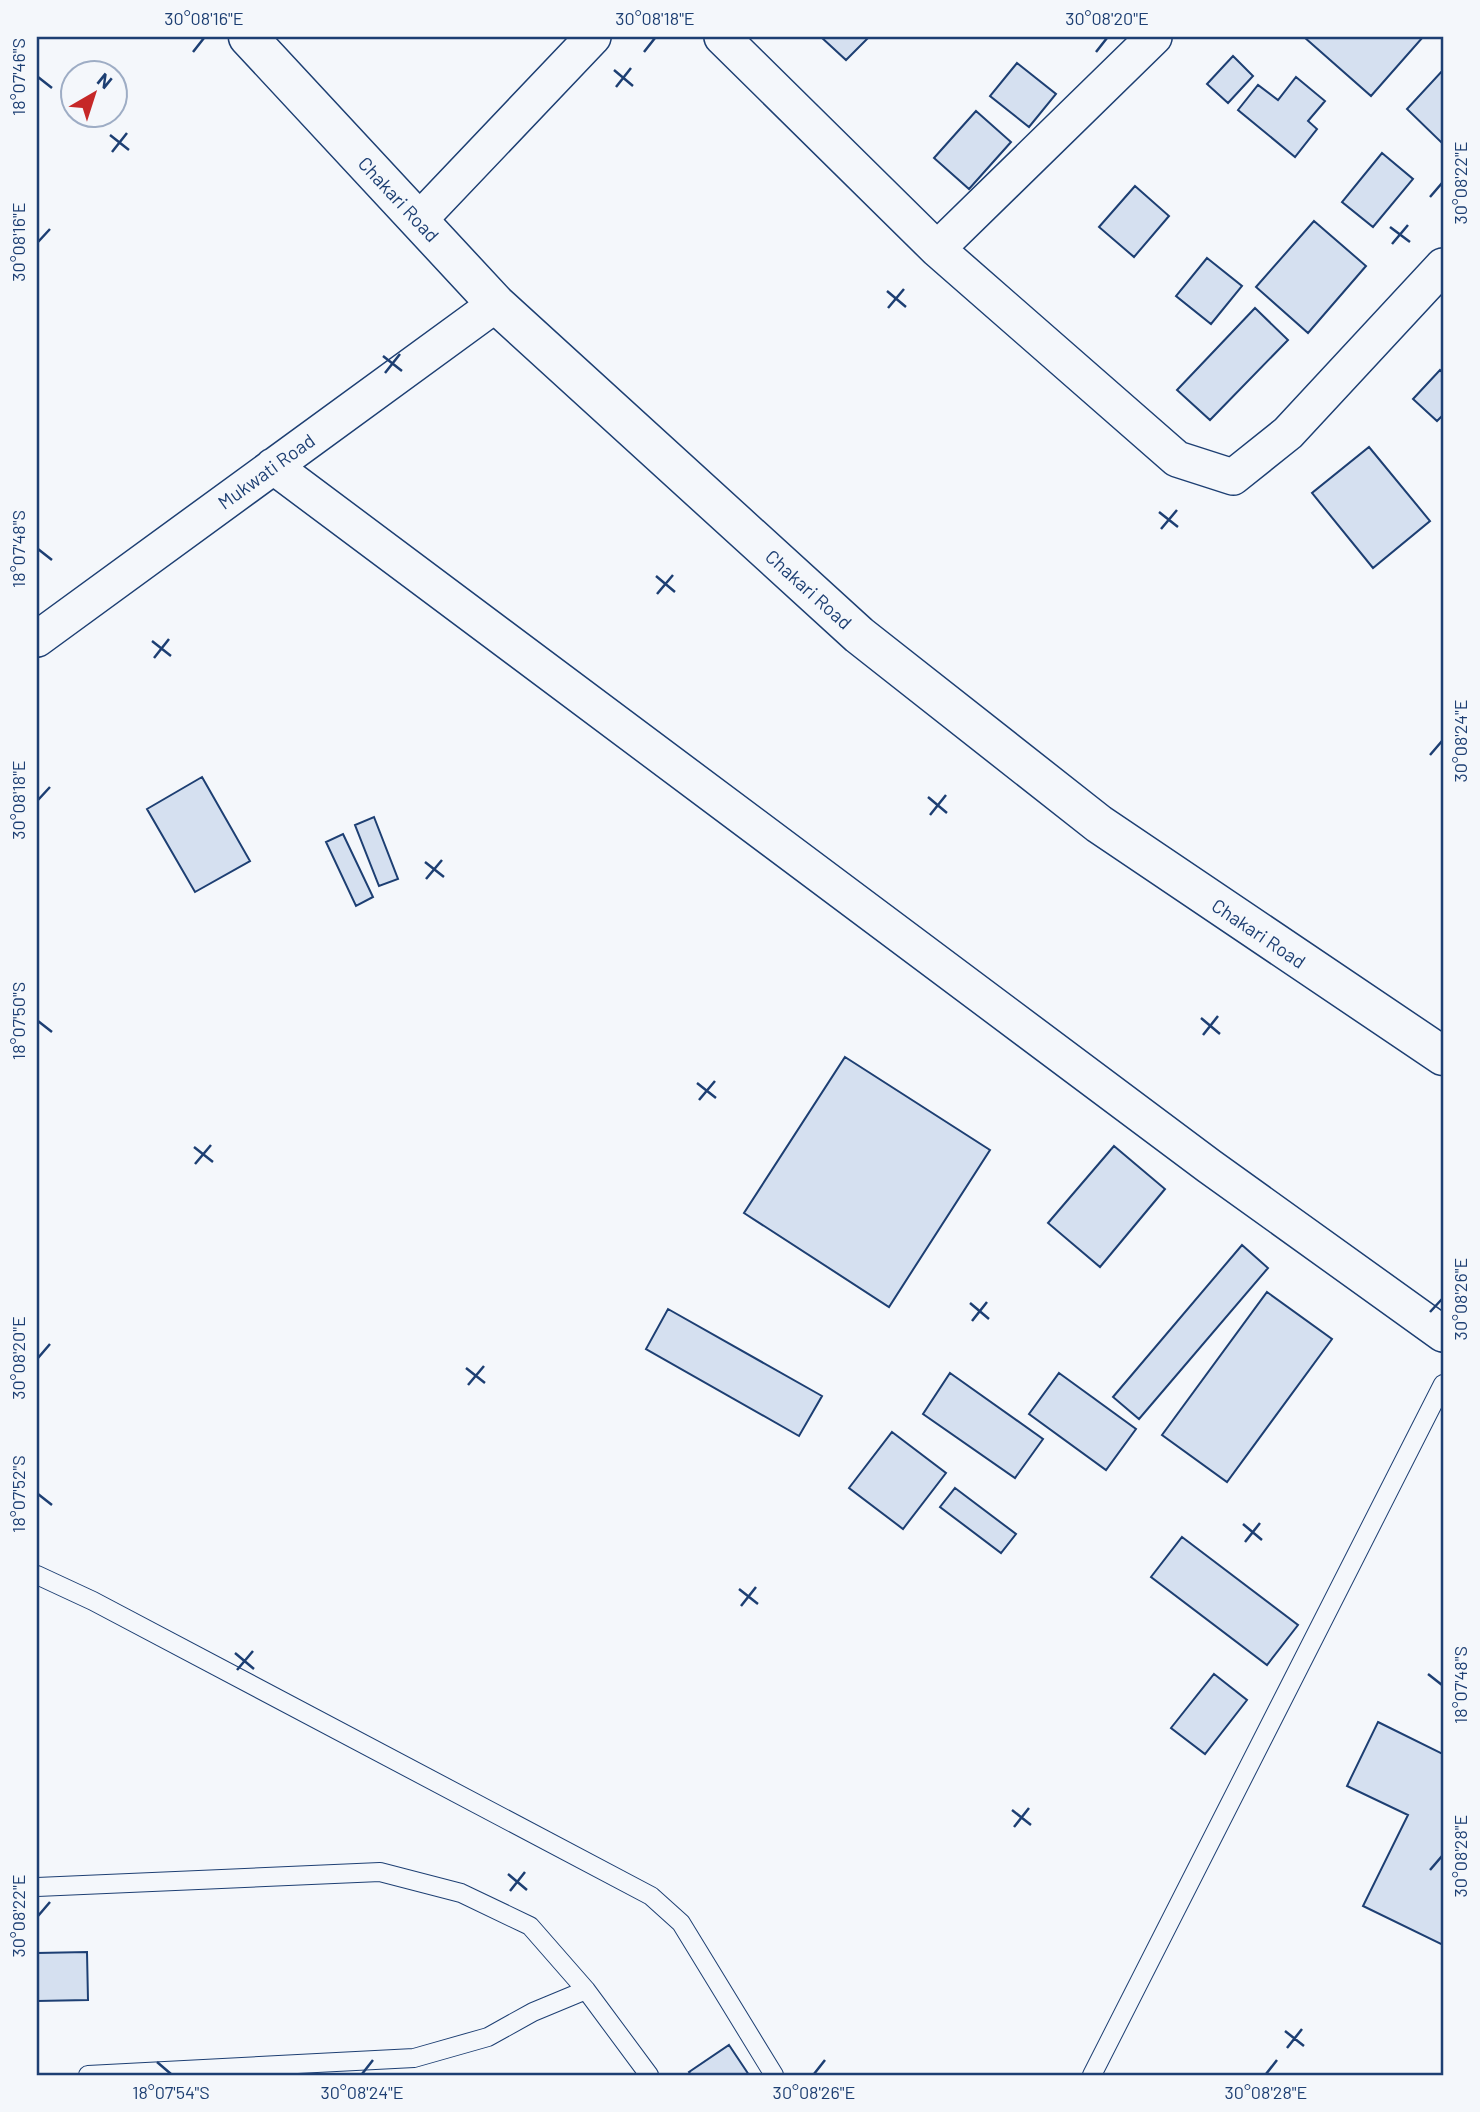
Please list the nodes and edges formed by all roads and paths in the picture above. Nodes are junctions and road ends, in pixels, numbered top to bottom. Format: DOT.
graph roads {
  1 [pos="248,37"];
  2 [pos="593,37"];
  3 [pos="722,37"];
  4 [pos="1154,37"];
  5 [pos="419,220"];
  6 [pos="937,249"];
  7 [pos="1443,266"];
  8 [pos="496,304"];
  9 [pos="272,466"];
  10 [pos="37,639"];
  11 [pos="1443,1056"];
  12 [pos="1443,1334"];
  13 [pos="1443,1384"];
  14 [pos="37,1575"];
  15 [pos="37,1887"];
  16 [pos="586,1990"];
  17 [pos="88,2075"];
  18 [pos="649,2075"];
  19 [pos="774,2075"];
  20 [pos="1092,2075"];
  1 -- 5 [label="main road, Chakari Road"];
  2 -- 5 [label="street"];
  3 -- 6 [label="street"];
  4 -- 6 [label="street"];
  5 -- 8 [label="main road, Chakari Road"];
  6 -- 7 [label="street"];
  8 -- 9 [label="street, Mukwati Road"];
  8 -- 11 [label="main road, Chakari Road"];
  9 -- 10 [label="street, Mukwati Road"];
  9 -- 12 [label="street"];
  13 -- 20 [label="lane"];
  14 -- 19 [label="lane"];
  15 -- 16 [label="lane"];
  16 -- 17 [label="lane"];
  16 -- 18 [label="lane"];
}
